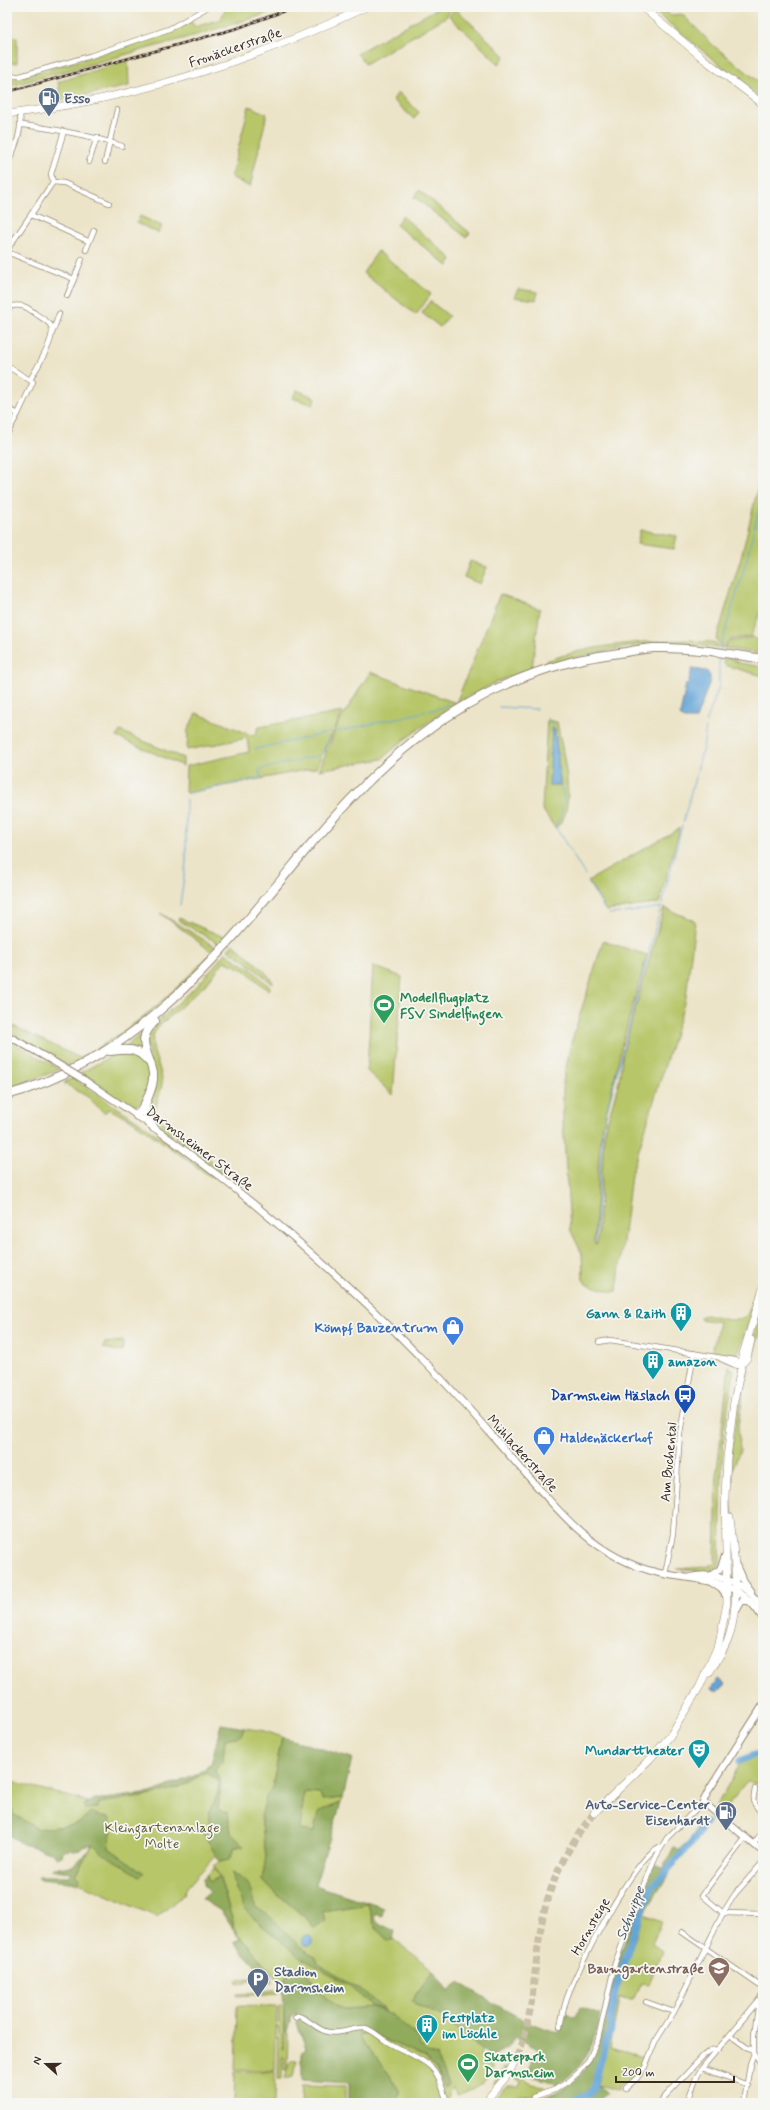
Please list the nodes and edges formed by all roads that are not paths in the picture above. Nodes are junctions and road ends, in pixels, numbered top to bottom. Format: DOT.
graph roads {
  1 [pos="208,7"];
  2 [pos="366,7"];
  3 [pos="642,7"];
  4 [pos="7,76"];
  5 [pos="763,104"];
  6 [pos="117,110"];
  7 [pos="20,113"];
  8 [pos="7,114"];
  9 [pos="22,125"];
  10 [pos="64,130"];
  11 [pos="97,137"];
  12 [pos="110,142"];
  13 [pos="122,146"];
  14 [pos="90,162"];
  15 [pos="104,162"];
  16 [pos="7,164"];
  17 [pos="53,182"];
  18 [pos="109,203"];
  19 [pos="31,215"];
  20 [pos="94,230"];
  21 [pos="88,241"];
  22 [pos="86,250"];
  23 [pos="7,251"];
  24 [pos="82,259"];
  25 [pos="74,278"];
  26 [pos="66,296"];
  27 [pos="7,312"];
  28 [pos="59,314"];
  29 [pos="52,332"];
  30 [pos="7,366"];
  31 [pos="32,381"];
  32 [pos="7,408"];
  33 [pos="18,414"];
  34 [pos="8,432"];
  35 [pos="729,655"];
  36 [pos="763,661"];
  37 [pos="164,1009"];
  38 [pos="7,1035"];
  39 [pos="106,1052"];
  40 [pos="149,1061"];
  41 [pos="8,1095"];
  42 [pos="146,1102"];
  43 [pos="135,1114"];
  44 [pos="154,1128"];
  45 [pos="763,1289"];
  46 [pos="364,1301"];
  47 [pos="599,1342"];
  48 [pos="694,1353"];
  49 [pos="742,1364"];
  50 [pos="725,1504"];
  51 [pos="726,1552"];
  52 [pos="734,1560"];
  53 [pos="666,1574"];
  54 [pos="709,1579"];
  55 [pos="731,1584"];
  56 [pos="727,1597"];
  57 [pos="752,1599"];
  58 [pos="763,1611"];
  59 [pos="733,1618"];
  60 [pos="763,1619"];
  61 [pos="700,1686"];
  62 [pos="763,1705"];
  63 [pos="755,1789"];
  64 [pos="703,1802"];
  65 [pos="594,1813"];
  66 [pos="763,1816"];
  67 [pos="763,1830"];
  68 [pos="746,1837"];
  69 [pos="754,1844"];
  70 [pos="660,1848"];
  71 [pos="763,1852"];
  72 [pos="763,1862"];
  73 [pos="723,1913"];
  74 [pos="763,1914"];
  75 [pos="682,1932"];
  76 [pos="706,1947"];
  77 [pos="763,1988"];
  78 [pos="763,1992"];
  79 [pos="759,2000"];
  80 [pos="646,2002"];
  81 [pos="674,2012"];
  82 [pos="295,2018"];
  83 [pos="560,2027"];
  84 [pos="730,2035"];
  85 [pos="718,2049"];
  86 [pos="754,2052"];
  87 [pos="516,2060"];
  88 [pos="763,2066"];
  89 [pos="702,2068"];
  90 [pos="748,2085"];
  91 [pos="626,2088"];
  92 [pos="533,2097"];
  93 [pos="448,2103"];
  94 [pos="484,2103"];
  95 [pos="659,2103"];
  96 [pos="687,2103"];
  97 [pos="744,2103"];
  1 -- 4 [label="street"];
  2 -- 7 [label="main road, Fronäckerstraße"];
  3 -- 5 [label="main road"];
  6 -- 12 [label="street"];
  7 -- 8 [label="main road, Fronäckerstraße"];
  7 -- 9 [label="street"];
  9 -- 10 [label="street"];
  9 -- 16 [label="street"];
  10 -- 11 [label="street"];
  10 -- 17 [label="street"];
  11 -- 12 [label="street"];
  11 -- 14 [label="street"];
  12 -- 13 [label="street"];
  12 -- 15 [label="street"];
  17 -- 18 [label="street"];
  17 -- 19 [label="street"];
  19 -- 21 [label="street"];
  19 -- 23 [label="street"];
  20 -- 21 [label="street"];
  21 -- 22 [label="street"];
  23 -- 25 [label="street"];
  24 -- 25 [label="street"];
  25 -- 26 [label="street"];
  27 -- 29 [label="street"];
  28 -- 29 [label="street"];
  29 -- 31 [label="street"];
  30 -- 31 [label="street"];
  31 -- 33 [label="street"];
  32 -- 33 [label="street"];
  33 -- 34 [label="street"];
  35 -- 36 [label="highway"];
  35 -- 36 [label="highway"];
  35 -- 37 [label="highway"];
  37 -- 39 [label="highway"];
  37 -- 40 [label="highway"];
  38 -- 43 [label="street, Darmsheimer Straße, bridge"];
  39 -- 40 [label="highway"];
  39 -- 41 [label="highway"];
  40 -- 42 [label="highway"];
  42 -- 43 [label="highway"];
  42 -- 44 [label="highway"];
  43 -- 44 [label="street, Darmsheimer Straße"];
  44 -- 46 [label="street, Darmsheimer Straße"];
  45 -- 49 [label="main road"];
  46 -- 53 [label="street, Mühlackerstraße"];
  47 -- 48 [label="street"];
  48 -- 49 [label="street"];
  48 -- 53 [label="street, Am Buchental"];
  49 -- 50 [label="main road"];
  50 -- 51 [label="main road"];
  50 -- 52 [label="main road"];
  51 -- 54 [label="street"];
  51 -- 55 [label="main road"];
  52 -- 55 [label="main road"];
  52 -- 57 [label="street"];
  53 -- 54 [label="street, Mühlackerstraße"];
  54 -- 55 [label="street, Mühlackerstraße"];
  54 -- 56 [label="street"];
  55 -- 56 [label="main road"];
  55 -- 57 [label="street"];
  55 -- 59 [label="main road"];
  56 -- 61 [label="main road"];
  57 -- 58 [label="street"];
  57 -- 59 [label="street"];
  57 -- 60 [label="street"];
  59 -- 61 [label="main road"];
  61 -- 65 [label="main road"];
  62 -- 64 [label="street"];
  63 -- 66 [label="street"];
  64 -- 68 [label="street"];
  64 -- 70 [label="street"];
  67 -- 69 [label="street"];
  68 -- 69 [label="street"];
  68 -- 73 [label="street"];
  69 -- 71 [label="street"];
  70 -- 83 [label="street, Hornsteige"];
  70 -- 92 [label="street"];
  72 -- 73 [label="street"];
  73 -- 74 [label="street"];
  73 -- 76 [label="street"];
  75 -- 76 [label="street"];
  76 -- 77 [label="street"];
  76 -- 81 [label="street"];
  78 -- 79 [label="street"];
  79 -- 84 [label="street"];
  79 -- 86 [label="street"];
  80 -- 81 [label="street"];
  81 -- 91 [label="street"];
  82 -- 93 [label="street"];
  84 -- 85 [label="street"];
  84 -- 86 [label="street"];
  85 -- 89 [label="street"];
  85 -- 95 [label="street"];
  86 -- 88 [label="street"];
  86 -- 90 [label="street"];
  87 -- 94 [label="main road"];
  89 -- 90 [label="street"];
  89 -- 96 [label="street"];
  90 -- 97 [label="street"];
}
